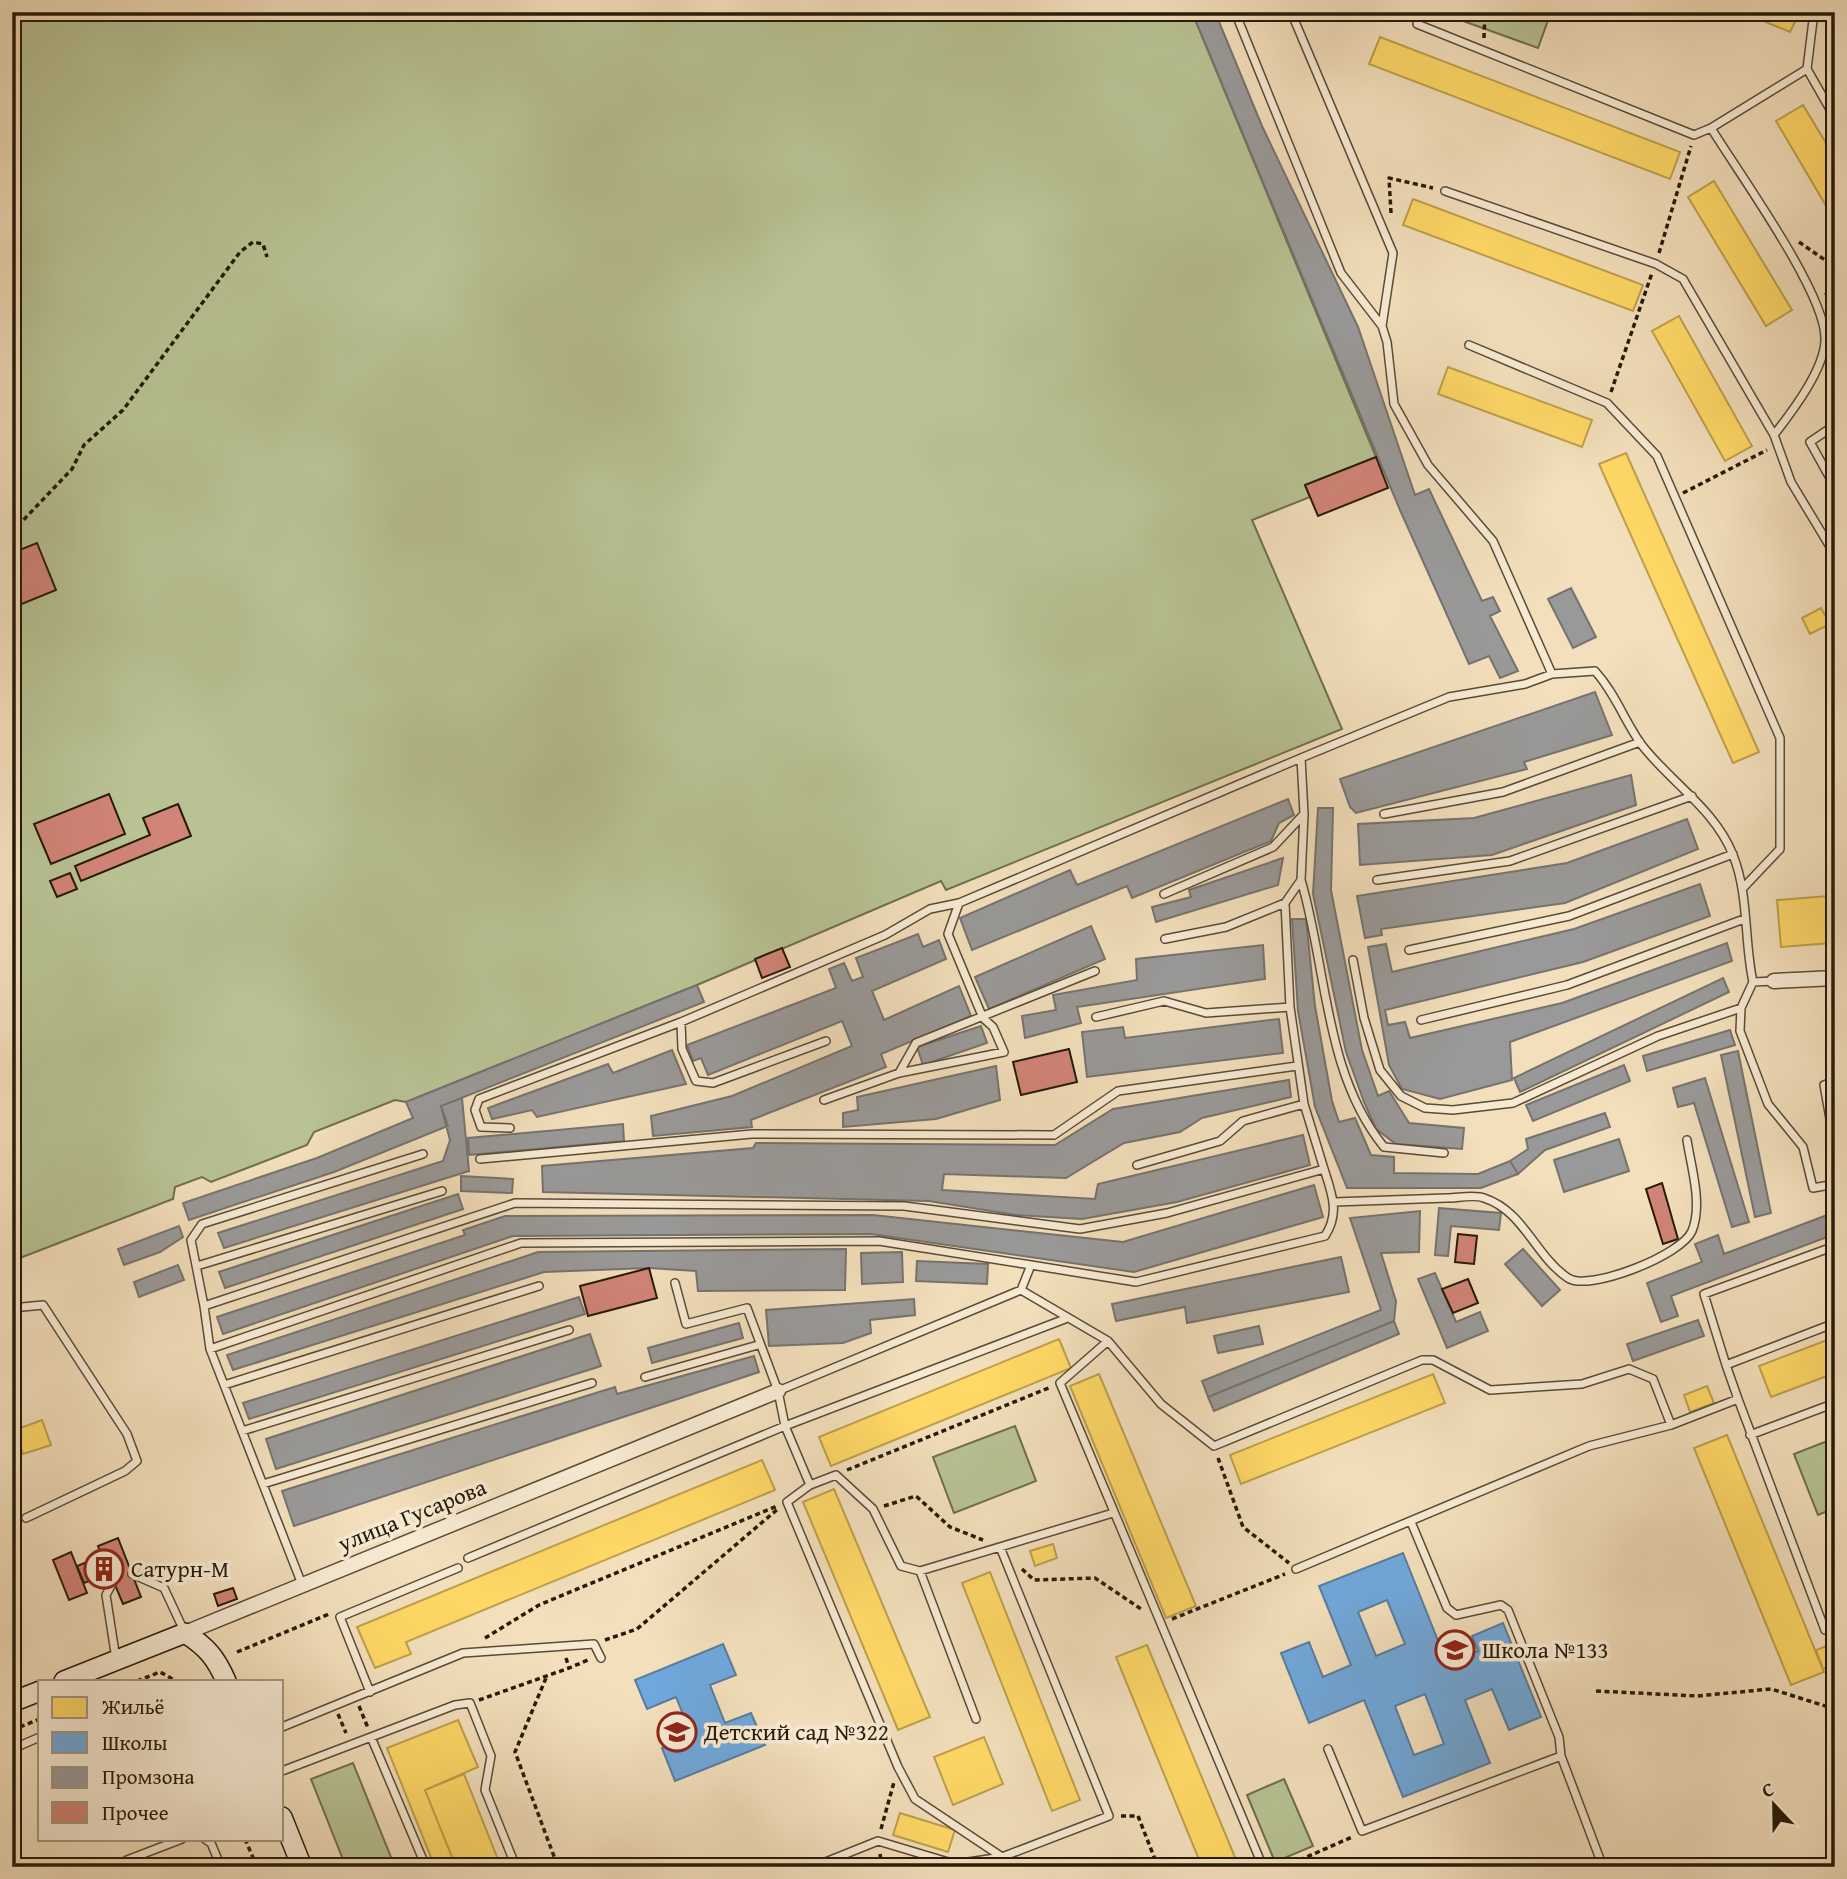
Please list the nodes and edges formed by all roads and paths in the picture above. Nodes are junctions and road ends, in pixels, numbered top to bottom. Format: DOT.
graph roads {
  1 [pos="1235,12"];
  2 [pos="1291,12"];
  3 [pos="1421,12"];
  4 [pos="1485,12"];
  5 [pos="1814,12"];
  6 [pos="1484,53"];
  7 [pos="1807,69"];
  8 [pos="1835,118"];
  9 [pos="1711,128"];
  10 [pos="1694,135"];
  11 [pos="1445,191"];
  12 [pos="1391,215"];
  13 [pos="1769,222"];
  14 [pos="267,257"];
  15 [pos="1656,264"];
  16 [pos="1835,267"];
  17 [pos="1382,326"];
  18 [pos="1469,345"];
  19 [pos="1607,403"];
  20 [pos="1835,425"];
  21 [pos="1774,435"];
  22 [pos="1778,444"];
  23 [pos="1835,487"];
  24 [pos="1675,497"];
  25 [pos="12,532"];
  26 [pos="1835,555"];
  27 [pos="1552,674"];
  28 [pos="1640,742"];
  29 [pos="1301,758"];
  30 [pos="1692,796"];
  31 [pos="1304,814"];
  32 [pos="1384,814"];
  33 [pos="1733,854"];
  34 [pos="1301,880"];
  35 [pos="1377,880"];
  36 [pos="1744,888"];
  37 [pos="1164,894"];
  38 [pos="959,903"];
  39 [pos="1285,903"];
  40 [pos="1744,919"];
  41 [pos="1165,939"];
  42 [pos="1409,950"];
  43 [pos="1353,960"];
  44 [pos="1095,971"];
  45 [pos="1835,978"];
  46 [pos="1774,981"];
  47 [pos="1754,982"];
  48 [pos="1290,1007"];
  49 [pos="1741,1008"];
  50 [pos="1096,1017"];
  51 [pos="983,1018"];
  52 [pos="1421,1020"];
  53 [pos="681,1022"];
  54 [pos="825,1041"];
  55 [pos="1297,1066"];
  56 [pos="899,1073"];
  57 [pos="1835,1081"];
  58 [pos="824,1100"];
  59 [pos="1304,1104"];
  60 [pos="510,1128"];
  61 [pos="1687,1140"];
  62 [pos="1835,1147"];
  63 [pos="1444,1153"];
  64 [pos="423,1154"];
  65 [pos="480,1159"];
  66 [pos="1137,1165"];
  67 [pos="1324,1169"];
  68 [pos="1835,1184"];
  69 [pos="442,1191"];
  70 [pos="1334,1202"];
  71 [pos="1835,1246"];
  72 [pos="1031,1265"];
  73 [pos="197,1266"];
  74 [pos="675,1283"];
  75 [pos="539,1286"];
  76 [pos="1021,1290"];
  77 [pos="204,1306"];
  78 [pos="12,1308"];
  79 [pos="1065,1319"];
  80 [pos="1835,1323"];
  81 [pos="569,1330"];
  82 [pos="1108,1341"];
  83 [pos="758,1345"];
  84 [pos="210,1349"];
  85 [pos="1726,1365"];
  86 [pos="645,1377"];
  87 [pos="593,1383"];
  88 [pos="1060,1383"];
  89 [pos="224,1385"];
  90 [pos="778,1391"];
  91 [pos="1738,1399"];
  92 [pos="1835,1402"];
  93 [pos="1671,1425"];
  94 [pos="785,1426"];
  95 [pos="242,1432"];
  96 [pos="1750,1435"];
  97 [pos="1214,1446"];
  98 [pos="836,1475"];
  99 [pos="262,1484"];
  100 [pos="810,1485"];
  101 [pos="788,1502"];
  102 [pos="1113,1514"];
  103 [pos="26,1518"];
  104 [pos="1411,1522"];
  105 [pos="1000,1547"];
  106 [pos="468,1558"];
  107 [pos="458,1568"];
  108 [pos="1296,1569"];
  109 [pos="920,1570"];
  110 [pos="132,1574"];
  111 [pos="113,1582"];
  112 [pos="303,1587"];
  113 [pos="340,1617"];
  114 [pos="1161,1623"];
  115 [pos="1835,1626"];
  116 [pos="185,1633"];
  117 [pos="594,1644"];
  118 [pos="562,1645"];
  119 [pos="237,1652"];
  120 [pos="463,1653"];
  121 [pos="600,1656"];
  122 [pos="116,1661"];
  123 [pos="569,1668"];
  124 [pos="546,1678"];
  125 [pos="67,1680"];
  126 [pos="140,1680"];
  127 [pos="174,1680"];
  128 [pos="226,1680"];
  129 [pos="1596,1691"];
  130 [pos="38,1692"];
  131 [pos="370,1692"];
  132 [pos="12,1702"];
  133 [pos="470,1703"];
  134 [pos="335,1706"];
  135 [pos="1835,1709"];
  136 [pos="361,1712"];
  137 [pos="976,1719"];
  138 [pos="38,1720"];
  139 [pos="284,1726"];
  140 [pos="12,1730"];
  141 [pos="370,1733"];
  142 [pos="38,1738"];
  143 [pos="350,1745"];
  144 [pos="12,1749"];
  145 [pos="1328,1749"];
  146 [pos="1561,1756"];
  147 [pos="898,1767"];
  148 [pos="284,1770"];
  149 [pos="1109,1816"];
  150 [pos="284,1822"];
  151 [pos="1362,1831"];
  152 [pos="180,1840"];
  153 [pos="206,1840"];
  154 [pos="245,1840"];
  155 [pos="878,1841"];
  156 [pos="1002,1857"];
  157 [pos="129,1867"];
  158 [pos="221,1867"];
  159 [pos="257,1867"];
  160 [pos="302,1867"];
  161 [pos="426,1867"];
  162 [pos="516,1867"];
  163 [pos="558,1867"];
  164 [pos="813,1867"];
  165 [pos="1158,1867"];
  166 [pos="1263,1867"];
  167 [pos="1284,1867"];
  168 [pos="1603,1867"];
  1 -- 17 [label="lane"];
  2 -- 17 [label="lane"];
  3 -- 6 [label="lane"];
  4 -- 6 [label="path"];
  5 -- 7 [label="lane"];
  6 -- 10 [label="lane"];
  7 -- 8 [label="lane"];
  7 -- 9 [label="lane"];
  9 -- 10 [label="lane"];
  9 -- 13 [label="lane"];
  10 -- 15 [label="path"];
  11 -- 12 [label="path"];
  11 -- 15 [label="lane"];
  13 -- 16 [label="path"];
  13 -- 21 [label="lane"];
  14 -- 25 [label="path"];
  15 -- 19 [label="path"];
  15 -- 21 [label="lane"];
  17 -- 27 [label="lane"];
  18 -- 19 [label="lane"];
  19 -- 24 [label="lane"];
  20 -- 23 [label="lane"];
  21 -- 22 [label="lane"];
  22 -- 24 [label="path"];
  22 -- 26 [label="lane"];
  24 -- 36 [label="lane"];
  27 -- 28 [label="lane"];
  27 -- 29 [label="lane"];
  28 -- 30 [label="lane"];
  28 -- 32 [label="lane"];
  29 -- 31 [label="lane"];
  29 -- 38 [label="lane"];
  30 -- 33 [label="lane"];
  30 -- 35 [label="lane"];
  31 -- 34 [label="lane"];
  31 -- 37 [label="lane"];
  33 -- 36 [label="lane"];
  33 -- 42 [label="lane"];
  34 -- 39 [label="lane"];
  34 -- 63 [label="lane"];
  36 -- 40 [label="lane"];
  38 -- 51 [label="lane"];
  38 -- 53 [label="lane"];
  39 -- 41 [label="lane"];
  39 -- 48 [label="lane"];
  40 -- 47 [label="lane"];
  40 -- 52 [label="lane"];
  43 -- 49 [label="lane"];
  44 -- 51 [label="lane"];
  45 -- 46 [label="street"];
  46 -- 47 [label="lane"];
  47 -- 49 [label="lane"];
  48 -- 50 [label="lane"];
  48 -- 55 [label="lane"];
  49 -- 68 [label="lane"];
  51 -- 56 [label="lane"];
  51 -- 56 [label="lane"];
  53 -- 54 [label="lane"];
  53 -- 60 [label="lane"];
  55 -- 59 [label="lane"];
  55 -- 65 [label="lane"];
  56 -- 58 [label="lane"];
  57 -- 62 [label="lane"];
  59 -- 66 [label="lane"];
  59 -- 67 [label="lane"];
  61 -- 70 [label="lane"];
  64 -- 73 [label="lane"];
  67 -- 70 [label="lane"];
  67 -- 77 [label="lane"];
  69 -- 73 [label="lane"];
  70 -- 72 [label="lane"];
  71 -- 85 [label="lane"];
  72 -- 76 [label="lane"];
  72 -- 84 [label="lane"];
  73 -- 77 [label="lane"];
  74 -- 83 [label="lane"];
  75 -- 89 [label="lane"];
  76 -- 79 [label="lane"];
  76 -- 90 [label="lane"];
  77 -- 84 [label="lane"];
  78 -- 103 [label="lane"];
  79 -- 82 [label="lane"];
  79 -- 94 [label="lane"];
  80 -- 85 [label="lane"];
  81 -- 95 [label="lane"];
  82 -- 88 [label="lane"];
  82 -- 97 [label="lane"];
  83 -- 86 [label="lane"];
  83 -- 90 [label="lane"];
  84 -- 89 [label="lane"];
  85 -- 91 [label="lane"];
  87 -- 99 [label="lane"];
  88 -- 98 [label="path"];
  88 -- 102 [label="lane"];
  89 -- 95 [label="lane"];
  90 -- 94 [label="lane"];
  90 -- 112 [label="street, улица Гусарова"];
  91 -- 93 [label="lane"];
  91 -- 96 [label="lane"];
  92 -- 96 [label="lane"];
  93 -- 97 [label="lane"];
  93 -- 104 [label="lane"];
  94 -- 100 [label="lane"];
  94 -- 106 [label="lane"];
  95 -- 99 [label="lane"];
  96 -- 115 [label="lane"];
  97 -- 108 [label="path"];
  98 -- 100 [label="lane"];
  98 -- 109 [label="lane"];
  99 -- 112 [label="lane"];
  100 -- 101 [label="lane"];
  101 -- 117 [label="path"];
  101 -- 120 [label="path"];
  101 -- 147 [label="lane"];
  102 -- 105 [label="lane"];
  102 -- 114 [label="lane"];
  104 -- 108 [label="lane"];
  104 -- 146 [label="lane"];
  105 -- 109 [label="lane"];
  105 -- 149 [label="lane"];
  107 -- 113 [label="lane"];
  108 -- 114 [label="path"];
  109 -- 137 [label="lane"];
  110 -- 116 [label="lane"];
  111 -- 122 [label="lane"];
  112 -- 116 [label="street, улица Гусарова"];
  113 -- 119 [label="path"];
  113 -- 131 [label="lane"];
  114 -- 166 [label="lane"];
  116 -- 122 [label="street, улица Гусарова"];
  116 -- 128 [label="street"];
  117 -- 118 [label="lane"];
  117 -- 121 [label="lane"];
  118 -- 120 [label="lane"];
  118 -- 123 [label="path"];
  120 -- 131 [label="lane"];
  121 -- 123 [label="path"];
  122 -- 125 [label="street, улица Гусарова"];
  123 -- 124 [label="path"];
  124 -- 133 [label="path"];
  124 -- 163 [label="path"];
  126 -- 127 [label="path"];
  129 -- 135 [label="path"];
  130 -- 132 [label="street"];
  131 -- 134 [label="lane"];
  133 -- 141 [label="lane"];
  133 -- 162 [label="lane"];
  134 -- 139 [label="lane"];
  134 -- 143 [label="path"];
  136 -- 141 [label="path"];
  138 -- 140 [label="path"];
  141 -- 143 [label="lane"];
  141 -- 161 [label="lane"];
  142 -- 144 [label="lane"];
  143 -- 148 [label="lane"];
  145 -- 151 [label="lane"];
  146 -- 151 [label="lane"];
  146 -- 168 [label="lane"];
  147 -- 155 [label="path"];
  147 -- 156 [label="lane"];
  149 -- 156 [label="lane"];
  149 -- 165 [label="path"];
  150 -- 160 [label="street"];
  151 -- 167 [label="path"];
  152 -- 157 [label="lane"];
  153 -- 158 [label="lane"];
  154 -- 159 [label="path"];
  155 -- 156 [label="lane"];
  155 -- 164 [label="lane"];
}
